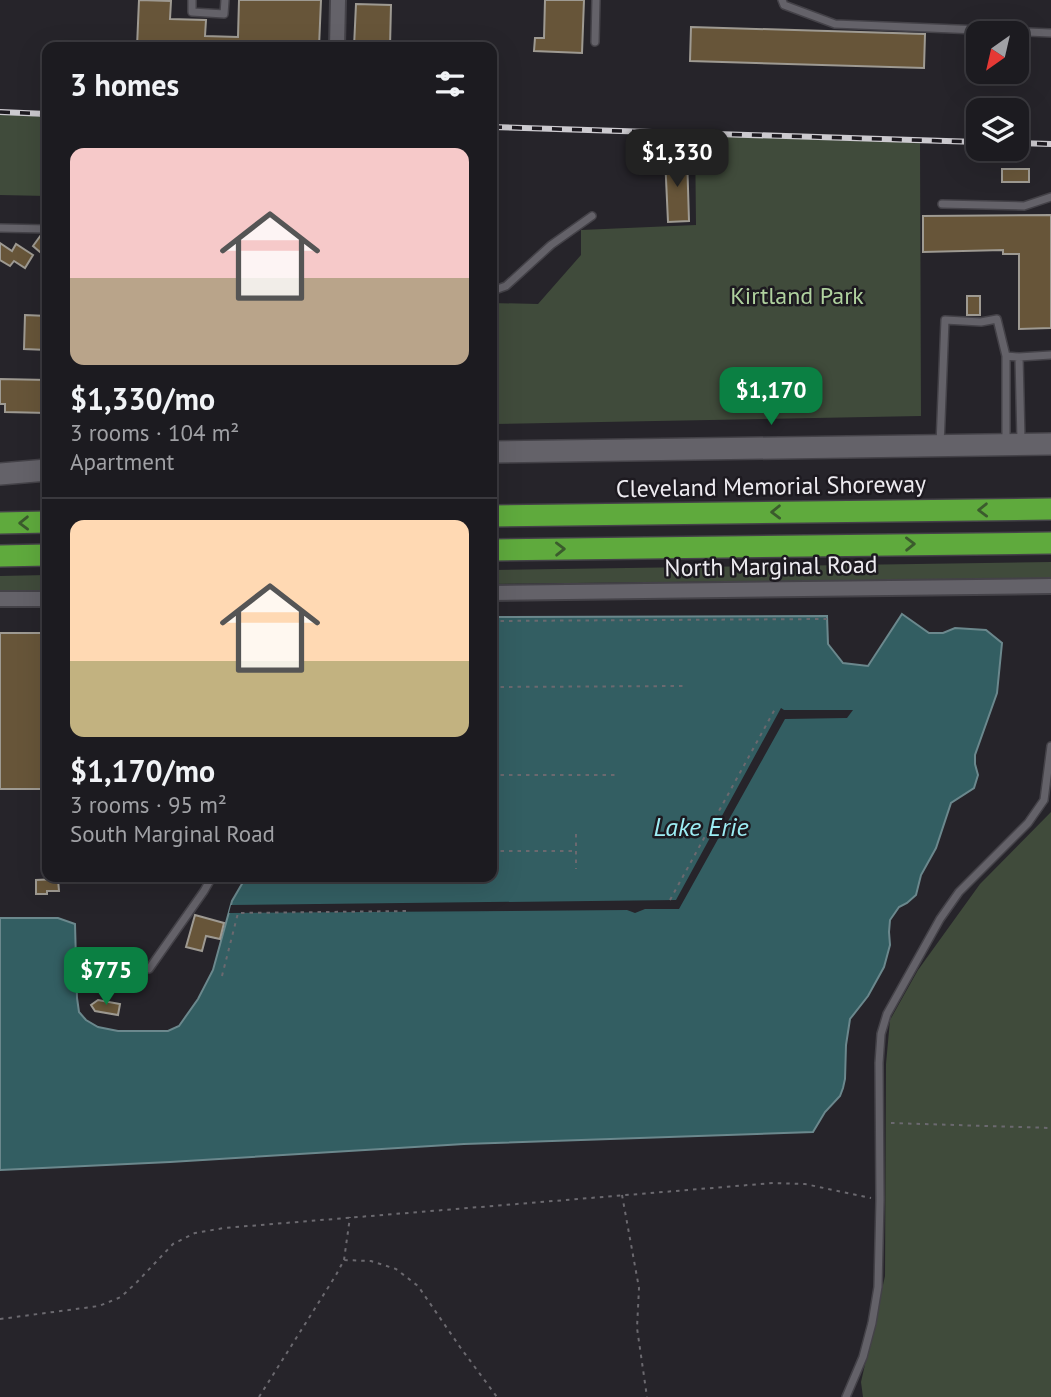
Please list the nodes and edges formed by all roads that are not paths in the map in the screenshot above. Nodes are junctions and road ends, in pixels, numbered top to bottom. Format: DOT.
graph roads {
  1 [pos="192,0"];
  2 [pos="225,0"];
  3 [pos="338,0"];
  4 [pos="596,0"];
  5 [pos="782,0"];
  6 [pos="1051,33"];
  7 [pos="337,42"];
  8 [pos="595,42"];
  9 [pos="1051,197"];
  10 [pos="943,204"];
  11 [pos="592,216"];
  12 [pos="0,228"];
  13 [pos="42,229"];
  14 [pos="497,289"];
  15 [pos="1051,355"];
  16 [pos="1006,356"];
  17 [pos="1019,357"];
  18 [pos="1051,444"];
  19 [pos="1013,445"];
  20 [pos="939,446"];
  21 [pos="497,452"];
  22 [pos="42,470"];
  23 [pos="0,474"];
  24 [pos="1051,509"];
  25 [pos="497,516"];
  26 [pos="42,522"];
  27 [pos="0,523"];
  28 [pos="1051,542"];
  29 [pos="497,550"];
  30 [pos="42,555"];
  31 [pos="0,556"];
  32 [pos="1051,586"];
  33 [pos="497,593"];
  34 [pos="0,599"];
  35 [pos="42,599"];
  36 [pos="1051,746"];
  37 [pos="209,882"];
  38 [pos="149,969"];
  39 [pos="846,1397"];
  1 -- 2 [label="lane"];
  3 -- 7 [label="street"];
  4 -- 8 [label="lane"];
  5 -- 6 [label="lane"];
  9 -- 10 [label="lane"];
  11 -- 14 [label="lane"];
  12 -- 13 [label="lane"];
  15 -- 17 [label="lane"];
  16 -- 17 [label="lane"];
  16 -- 19 [label="lane"];
  16 -- 20 [label="lane"];
  17 -- 19 [label="lane"];
  18 -- 19 [label="street"];
  19 -- 20 [label="street"];
  20 -- 21 [label="street"];
  22 -- 23 [label="street"];
  24 -- 25 [label="highway, Cleveland Memorial Shoreway, one-way"];
  26 -- 27 [label="highway, one-way"];
  29 -- 28 [label="highway, one-way"];
  30 -- 31 [label="highway"];
  32 -- 33 [label="street, North Marginal Road"];
  34 -- 35 [label="street"];
  36 -- 39 [label="lane"];
  37 -- 38 [label="lane"];
}
